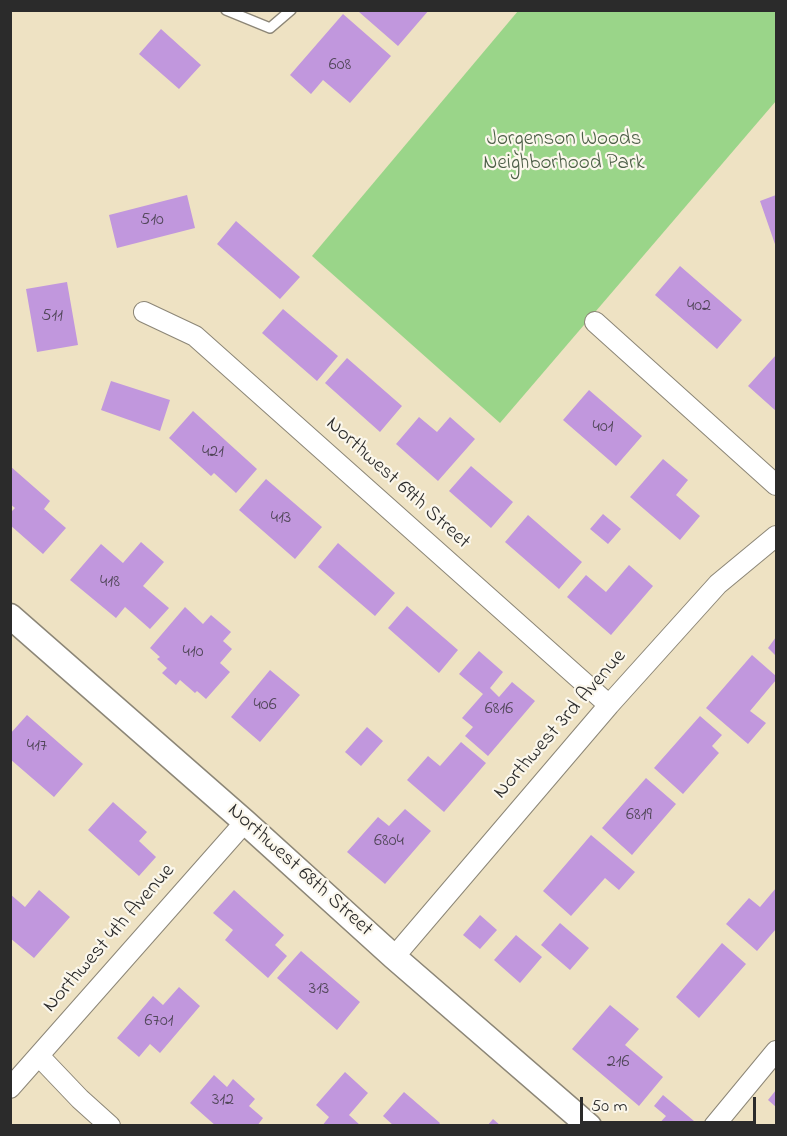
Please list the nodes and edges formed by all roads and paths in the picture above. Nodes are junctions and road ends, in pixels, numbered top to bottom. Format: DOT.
graph roads {
  1 [pos="226,10"];
  2 [pos="291,10"];
  3 [pos="144,312"];
  4 [pos="595,322"];
  5 [pos="777,485"];
  6 [pos="777,536"];
  7 [pos="10,616"];
  8 [pos="609,705"];
  9 [pos="245,822"];
  10 [pos="394,957"];
  11 [pos="777,1051"];
  12 [pos="39,1056"];
  13 [pos="10,1088"];
  14 [pos="110,1125"];
  15 [pos="589,1125"];
  16 [pos="714,1125"];
  1 -- 2 [label="lane"];
  3 -- 8 [label="street, Northwest 69th Street"];
  4 -- 5 [label="street"];
  6 -- 8 [label="street, Northwest 3rd Avenue"];
  7 -- 9 [label="street, Northwest 68th Street"];
  8 -- 10 [label="street, Northwest 3rd Avenue"];
  9 -- 10 [label="street, Northwest 68th Street"];
  9 -- 12 [label="street, Northwest 4th Avenue"];
  10 -- 15 [label="street, Northwest 68th Street"];
  11 -- 16 [label="street"];
  12 -- 13 [label="street, Northwest 4th Avenue"];
  12 -- 14 [label="street"];
}
